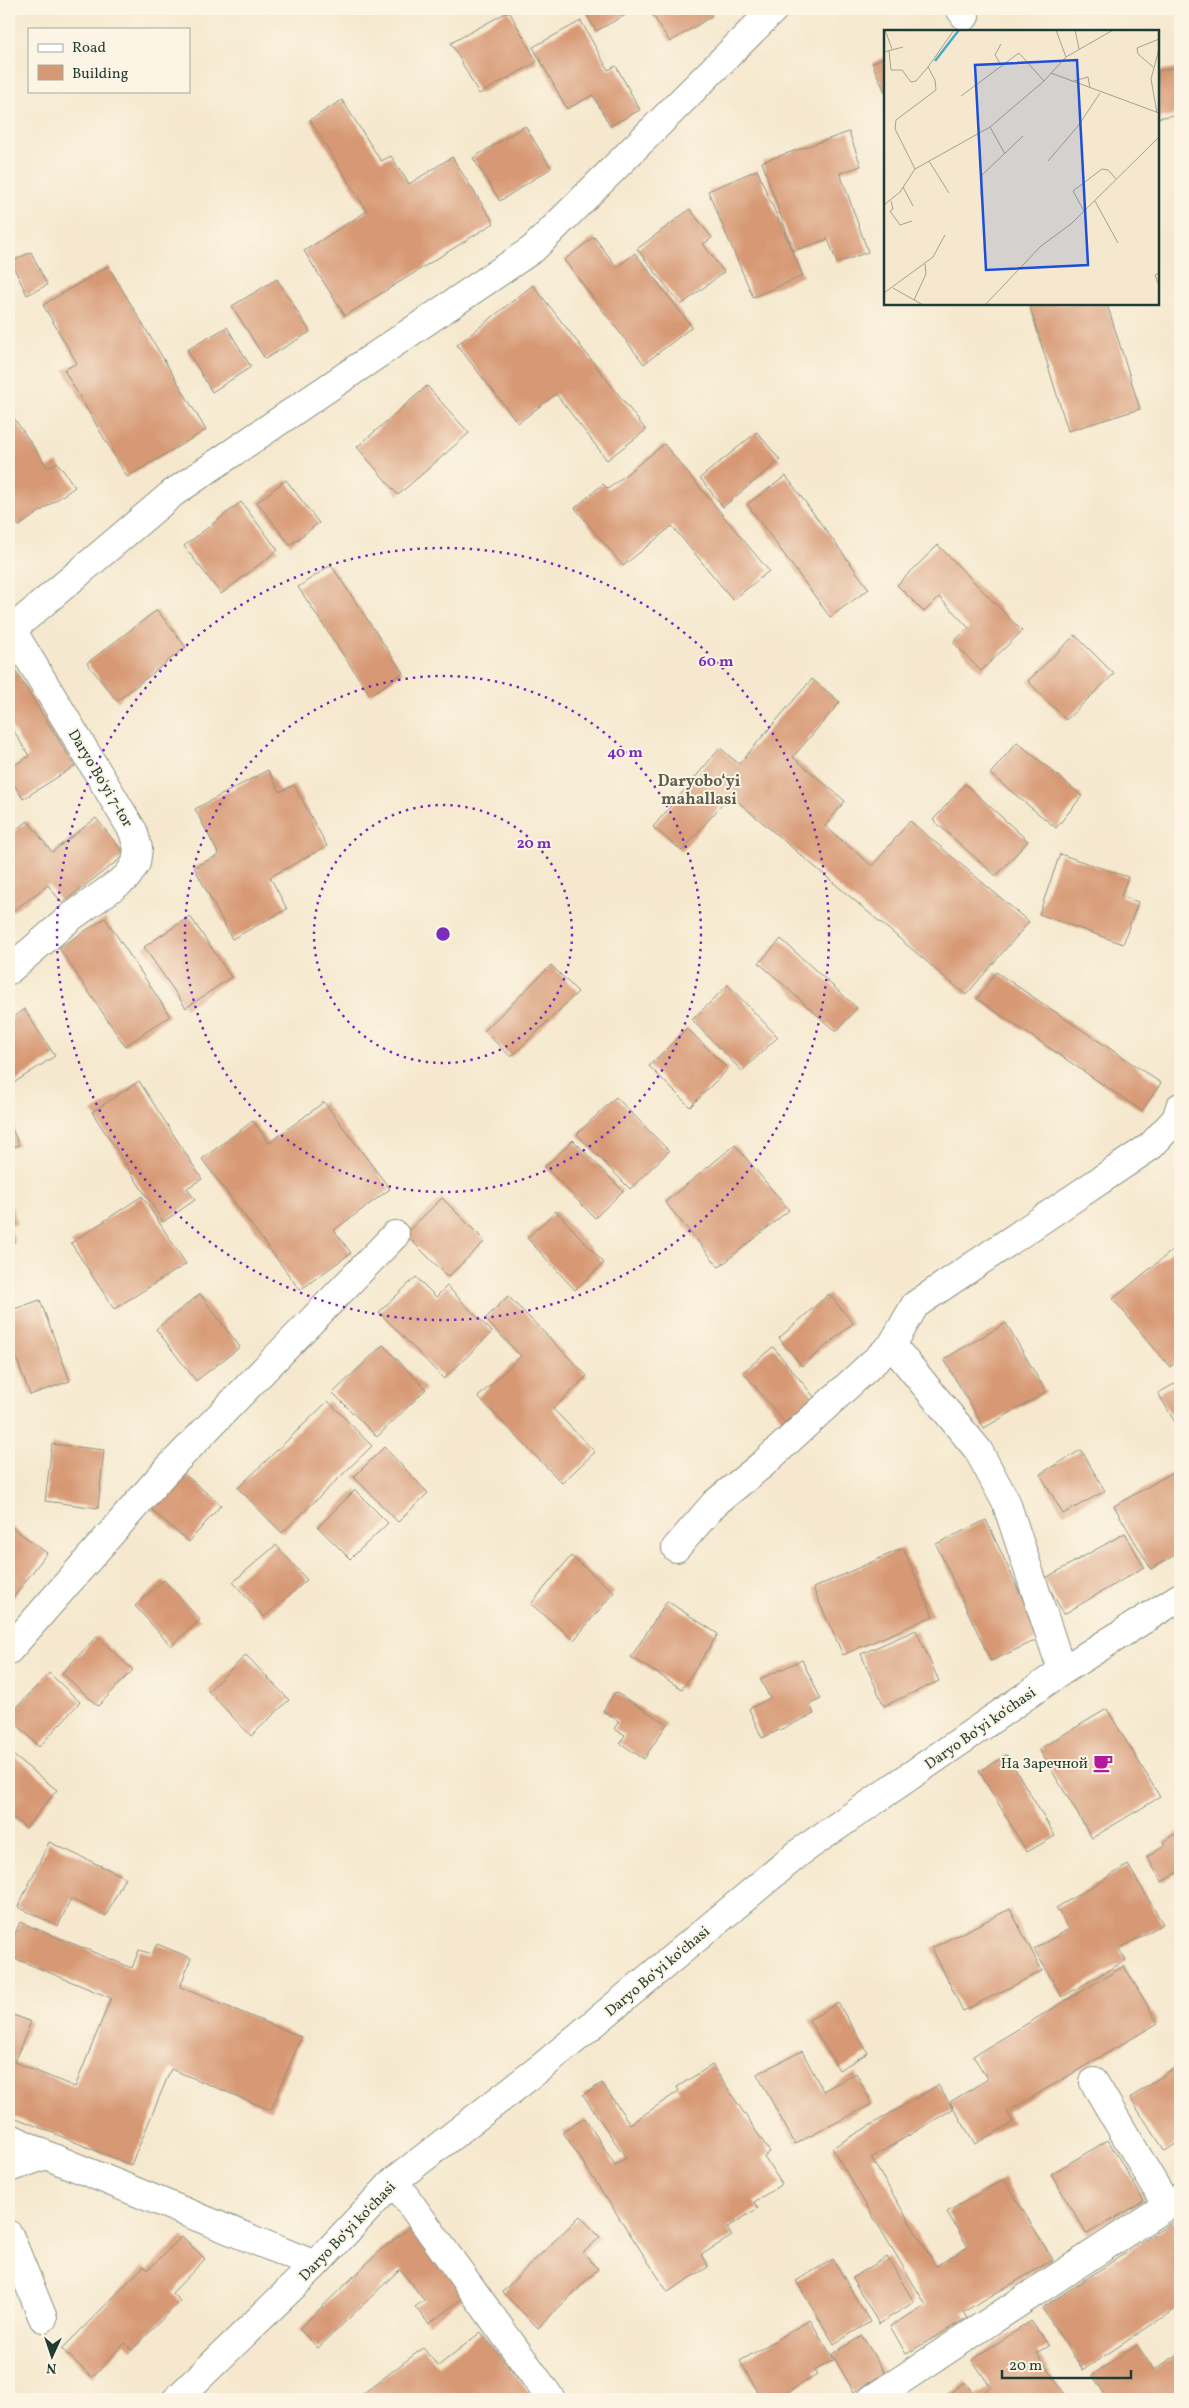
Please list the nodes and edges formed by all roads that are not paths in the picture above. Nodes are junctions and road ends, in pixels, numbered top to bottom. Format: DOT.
graph roads {
  1 [pos="774,9"];
  2 [pos="10,631"];
  3 [pos="9,970"];
  4 [pos="1180,1107"];
  5 [pos="395,1235"];
  6 [pos="892,1345"];
  7 [pos="676,1548"];
  8 [pos="1180,1597"];
  9 [pos="9,1650"];
  10 [pos="1062,1670"];
  11 [pos="1094,2082"];
  12 [pos="9,2137"];
  13 [pos="46,2155"];
  14 [pos="9,2168"];
  15 [pos="394,2181"];
  16 [pos="1174,2202"];
  17 [pos="9,2235"];
  18 [pos="315,2265"];
  19 [pos="43,2318"];
  20 [pos="883,2396"];
  21 [pos="176,2399"];
  22 [pos="551,2399"];
  1 -- 2 [label="street"];
  2 -- 3 [label="street, Daryo Bo'yi 7-tor"];
  4 -- 6 [label="street"];
  5 -- 9 [label="street"];
  6 -- 7 [label="street"];
  6 -- 10 [label="street"];
  8 -- 10 [label="street, Daryo Boʻyi koʻchasi"];
  10 -- 15 [label="street, Daryo Boʻyi koʻchasi"];
  11 -- 16 [label="street"];
  12 -- 13 [label="street"];
  13 -- 14 [label="street"];
  13 -- 18 [label="street"];
  15 -- 18 [label="street, Daryo Boʻyi koʻchasi"];
  15 -- 22 [label="street"];
  16 -- 20 [label="street"];
  17 -- 19 [label="street"];
  18 -- 21 [label="street, Daryo Boʻyi koʻchasi"];
}
